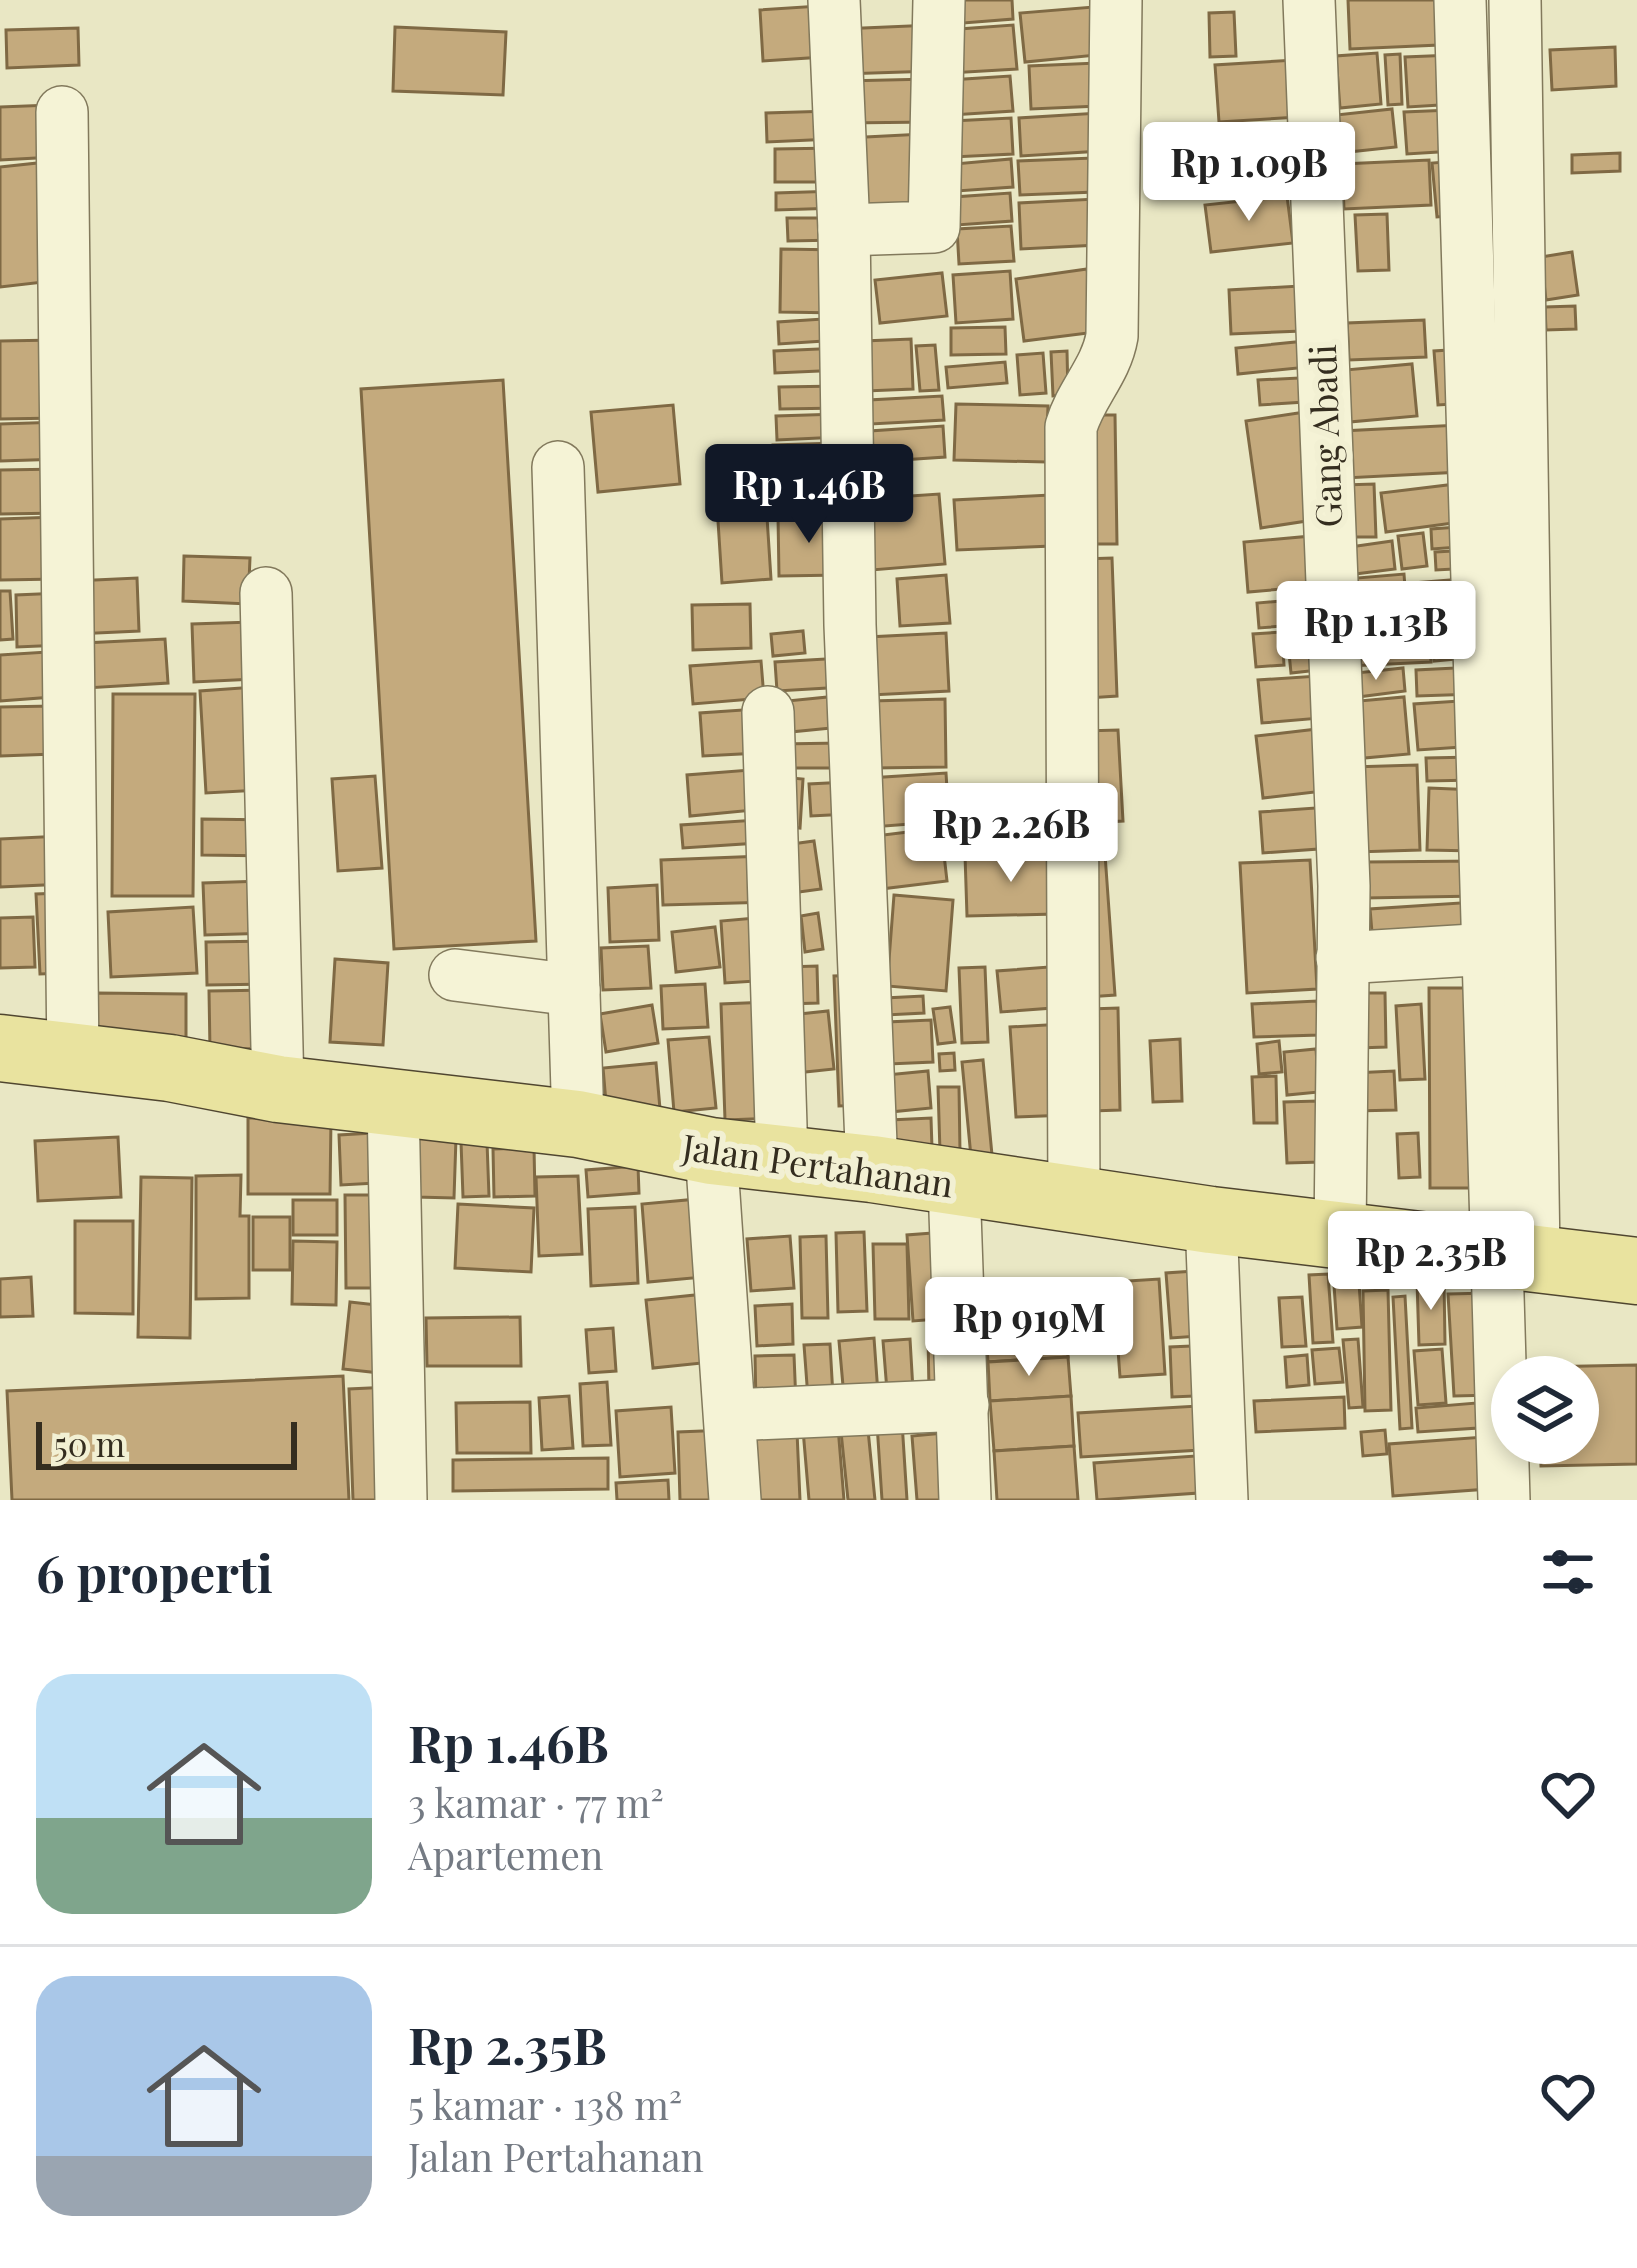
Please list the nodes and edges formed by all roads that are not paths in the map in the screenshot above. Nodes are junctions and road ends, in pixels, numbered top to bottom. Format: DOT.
graph roads {
  1 [pos="834,0"];
  2 [pos="938,0"];
  3 [pos="1116,0"];
  4 [pos="1309,0"];
  5 [pos="1460,0"];
  6 [pos="1515,0"];
  7 [pos="62,112"];
  8 [pos="844,230"];
  9 [pos="558,466"];
  10 [pos="266,592"];
  11 [pos="768,712"];
  12 [pos="1490,949"];
  13 [pos="1342,958"];
  14 [pos="455,975"];
  15 [pos="574,990"];
  16 [pos="0,1048"];
  17 [pos="73,1059"];
  18 [pos="278,1089"];
  19 [pos="393,1102"];
  20 [pos="578,1124"];
  21 [pos="711,1151"];
  22 [pos="782,1158"];
  23 [pos="872,1168"];
  24 [pos="954,1184"];
  25 [pos="1074,1199"];
  26 [pos="1211,1220"];
  27 [pos="1340,1233"];
  28 [pos="1515,1254"];
  29 [pos="1637,1271"];
  30 [pos="962,1405"];
  31 [pos="731,1414"];
  32 [pos="400,1500"];
  33 [pos="735,1500"];
  34 [pos="965,1500"];
  35 [pos="1222,1500"];
  36 [pos="1504,1500"];
  1 -- 8 [label="street"];
  2 -- 8 [label="street"];
  3 -- 25 [label="street"];
  4 -- 13 [label="street, Gang Abadi"];
  5 -- 12 [label="street"];
  6 -- 28 [label="street"];
  7 -- 17 [label="street"];
  8 -- 23 [label="street"];
  9 -- 15 [label="street"];
  10 -- 18 [label="street"];
  11 -- 22 [label="street"];
  12 -- 13 [label="street"];
  12 -- 28 [label="street"];
  13 -- 27 [label="street, Gang Abadi"];
  14 -- 15 [label="street"];
  15 -- 20 [label="street"];
  16 -- 17 [label="main road, Jalan Pertahanan"];
  17 -- 18 [label="main road, Jalan Pertahanan"];
  18 -- 19 [label="main road, Jalan Pertahanan"];
  19 -- 20 [label="main road, Jalan Pertahanan"];
  19 -- 32 [label="street"];
  20 -- 21 [label="main road, Jalan Pertahanan"];
  21 -- 22 [label="main road, Jalan Pertahanan"];
  21 -- 31 [label="street"];
  22 -- 23 [label="main road, Jalan Pertahanan"];
  23 -- 24 [label="main road, Jalan Pertahanan"];
  24 -- 25 [label="main road, Jalan Pertahanan"];
  24 -- 30 [label="street"];
  25 -- 26 [label="main road, Jalan Pertahanan"];
  26 -- 27 [label="main road, Jalan Pertahanan"];
  26 -- 35 [label="street"];
  27 -- 28 [label="main road, Jalan Pertahanan"];
  28 -- 29 [label="main road, Jalan Pertahanan"];
  28 -- 36 [label="street"];
  30 -- 31 [label="street"];
  30 -- 34 [label="street"];
  31 -- 33 [label="street"];
}
